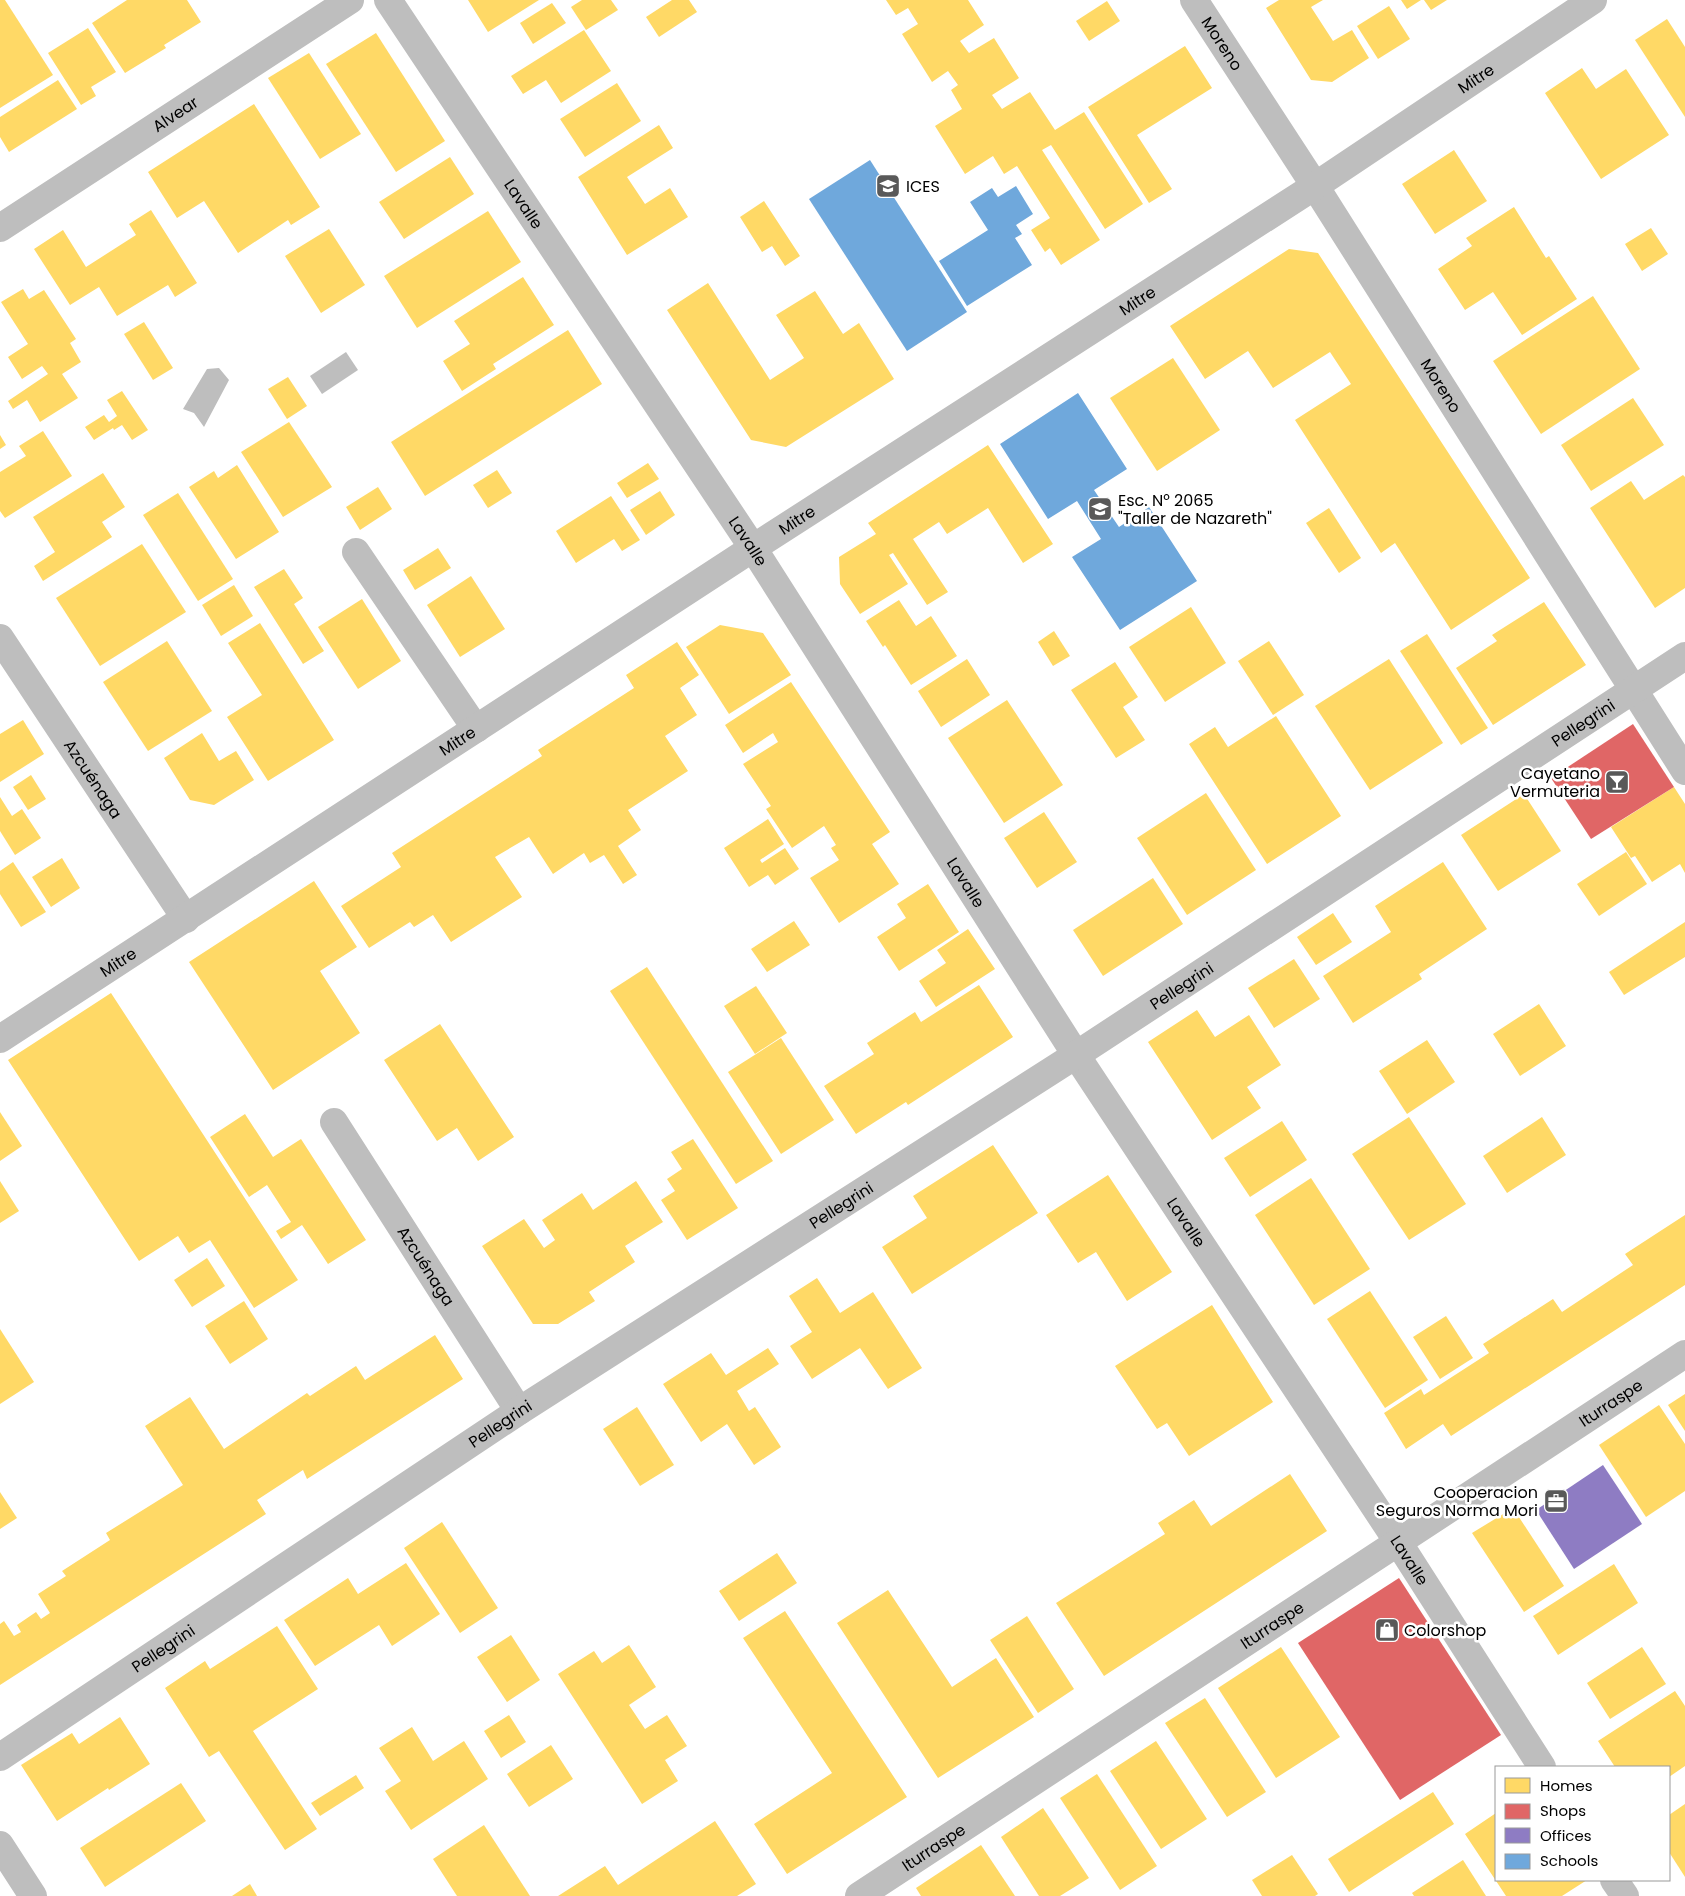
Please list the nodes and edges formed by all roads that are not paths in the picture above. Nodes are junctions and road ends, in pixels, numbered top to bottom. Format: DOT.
graph roads {
  1 [pos="350,0"];
  2 [pos="388,0"];
  3 [pos="1194,0"];
  4 [pos="1593,0"];
  5 [pos="1315,186"];
  6 [pos="0,228"];
  7 [pos="752,548"];
  8 [pos="356,552"];
  9 [pos="0,638"];
  10 [pos="1685,656"];
  11 [pos="1632,690"];
  12 [pos="476,729"];
  13 [pos="1685,771"];
  14 [pos="186,919"];
  15 [pos="0,1039"];
  16 [pos="1076,1055"];
  17 [pos="334,1122"];
  18 [pos="1685,1354"];
  19 [pos="519,1411"];
  20 [pos="1398,1542"];
  21 [pos="0,1757"];
  22 [pos="1541,1766"];
  23 [pos="0,1845"];
  24 [pos="1615,1881"];
  25 [pos="33,1896"];
  26 [pos="859,1896"];
  27 [pos="1625,1896"];
  1 -- 6 [label="street, Alvear"];
  2 -- 7 [label="street, Lavalle"];
  3 -- 5 [label="street, Moreno"];
  4 -- 5 [label="street, Mitre"];
  5 -- 7 [label="street, Mitre"];
  5 -- 11 [label="street, Moreno"];
  7 -- 12 [label="street, Mitre"];
  7 -- 16 [label="street, Lavalle"];
  8 -- 12 [label="street"];
  9 -- 14 [label="street, Azcuénaga"];
  10 -- 11 [label="street, Pellegrini"];
  11 -- 13 [label="street, Moreno"];
  11 -- 16 [label="street, Pellegrini"];
  12 -- 14 [label="street, Mitre"];
  14 -- 15 [label="street, Mitre"];
  16 -- 19 [label="street, Pellegrini"];
  16 -- 20 [label="street, Lavalle"];
  17 -- 19 [label="street, Azcuénaga"];
  18 -- 20 [label="street, Iturraspe"];
  19 -- 21 [label="street, Pellegrini"];
  20 -- 22 [label="street, Lavalle"];
  20 -- 26 [label="street, Iturraspe"];
  23 -- 25 [label="street"];
  24 -- 27 [label="street"];
}
